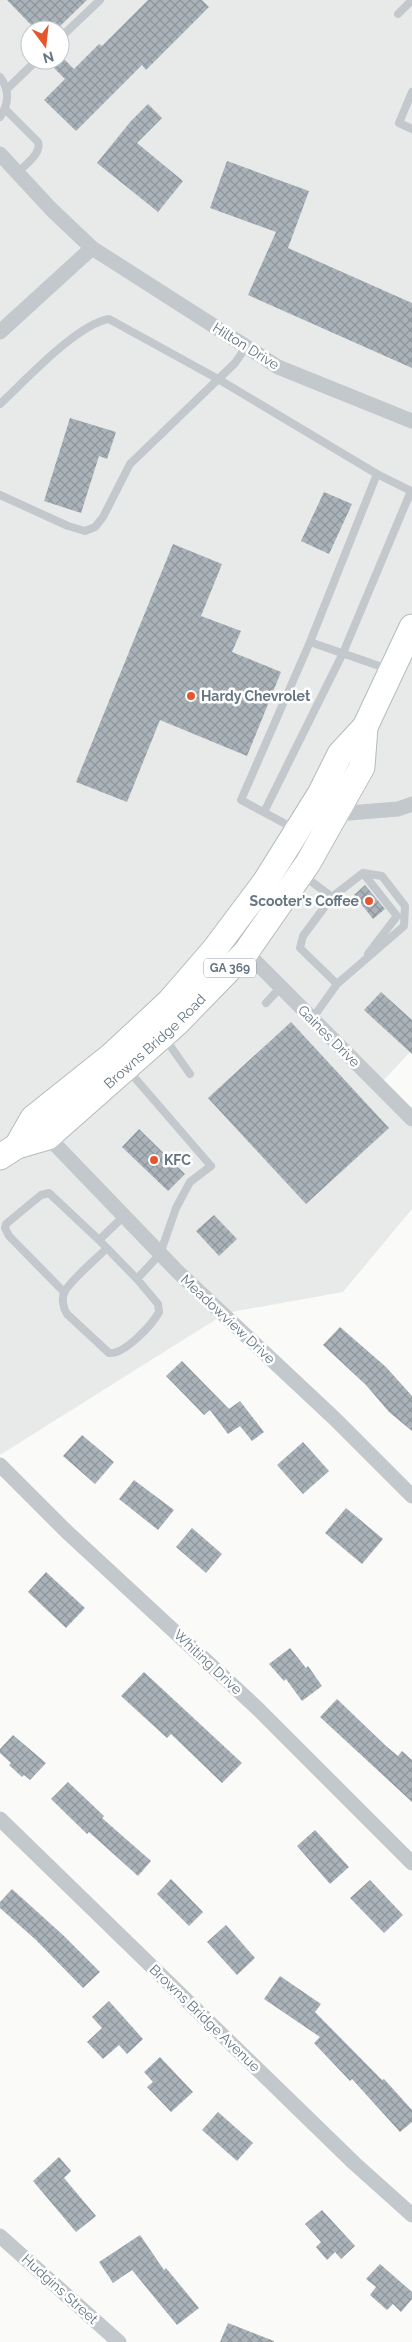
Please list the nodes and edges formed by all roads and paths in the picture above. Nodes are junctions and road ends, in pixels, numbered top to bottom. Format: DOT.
graph roads {
  1 [pos="100,0"];
  2 [pos="412,0"];
  3 [pos="398,14"];
  4 [pos="70,28"];
  5 [pos="27,70"];
  6 [pos="0,77"];
  7 [pos="7,89"];
  8 [pos="412,92"];
  9 [pos="5,109"];
  10 [pos="0,117"];
  11 [pos="412,129"];
  12 [pos="0,154"];
  13 [pos="17,173"];
  14 [pos="92,248"];
  15 [pos="0,332"];
  16 [pos="246,347"];
  17 [pos="218,378"];
  18 [pos="0,404"];
  19 [pos="412,420"];
  20 [pos="377,474"];
  21 [pos="0,496"];
  22 [pos="412,627"];
  23 [pos="310,642"];
  24 [pos="343,653"];
  25 [pos="393,671"];
  26 [pos="366,727"];
  27 [pos="412,804"];
  28 [pos="264,812"];
  29 [pos="336,814"];
  30 [pos="297,830"];
  31 [pos="362,873"];
  32 [pos="301,874"];
  33 [pos="332,897"];
  34 [pos="246,952"];
  35 [pos="363,962"];
  36 [pos="337,984"];
  37 [pos="282,988"];
  38 [pos="266,1003"];
  39 [pos="312,1018"];
  40 [pos="163,1036"];
  41 [pos="127,1068"];
  42 [pos="190,1074"];
  43 [pos="412,1119"];
  44 [pos="48,1137"];
  45 [pos="8,1151"];
  46 [pos="124,1216"];
  47 [pos="99,1240"];
  48 [pos="107,1248"];
  49 [pos="160,1254"];
  50 [pos="137,1279"];
  51 [pos="64,1292"];
  52 [pos="0,1465"];
  53 [pos="412,1496"];
  54 [pos="0,1819"];
  55 [pos="412,1862"];
  56 [pos="412,2215"];
  57 [pos="0,2236"];
  58 [pos="119,2342"];
  1 -- 4 [label="lane"];
  2 -- 3 [label="lane"];
  5 -- 7 [label="lane"];
  6 -- 7 [label="lane"];
  7 -- 9 [label="lane"];
  8 -- 11 [label="lane"];
  9 -- 10 [label="lane"];
  9 -- 13 [label="lane"];
  12 -- 13 [label="street, Hilton Drive"];
  13 -- 14 [label="street, Hilton Drive"];
  14 -- 15 [label="street"];
  14 -- 16 [label="street, Hilton Drive"];
  16 -- 17 [label="lane"];
  16 -- 19 [label="street, Hilton Drive"];
  17 -- 18 [label="lane"];
  17 -- 20 [label="lane"];
  17 -- 21 [label="lane"];
  20 -- 23 [label="lane"];
  20 -- 24 [label="lane"];
  22 -- 25 [label="main road, Browns Bridge Road / GA 369"];
  23 -- 24 [label="lane"];
  23 -- 28 [label="lane"];
  24 -- 25 [label="lane"];
  24 -- 28 [label="lane"];
  25 -- 26 [label="main road, Browns Bridge Road / GA 369"];
  26 -- 29 [label="main road, Browns Bridge Road / GA 369"];
  26 -- 30 [label="main road, Browns Bridge Road / GA 369"];
  27 -- 29 [label="street"];
  28 -- 30 [label="lane"];
  29 -- 32 [label="main road, Browns Bridge Road / GA 369"];
  30 -- 45 [label="main road, Browns Bridge Road / GA 369"];
  31 -- 33 [label="lane"];
  31 -- 35 [label="lane"];
  31 -- 35 [label="lane"];
  32 -- 33 [label="lane"];
  32 -- 34 [label="main road, Browns Bridge Road / GA 369"];
  33 -- 36 [label="lane"];
  34 -- 37 [label="street, Gaines Drive"];
  34 -- 40 [label="main road, Browns Bridge Road / GA 369"];
  35 -- 36 [label="lane"];
  36 -- 39 [label="lane"];
  37 -- 38 [label="lane"];
  37 -- 39 [label="street, Gaines Drive"];
  39 -- 43 [label="street, Gaines Drive"];
  40 -- 41 [label="main road, Browns Bridge Road / GA 369"];
  40 -- 42 [label="lane"];
  41 -- 44 [label="main road, Browns Bridge Road / GA 369"];
  41 -- 49 [label="lane"];
  44 -- 45 [label="main road, Browns Bridge Road / GA 369"];
  44 -- 46 [label="street, Meadowview Drive"];
  46 -- 47 [label="lane"];
  46 -- 49 [label="street, Meadowview Drive"];
  47 -- 48 [label="lane"];
  47 -- 51 [label="lane"];
  48 -- 50 [label="lane"];
  48 -- 51 [label="lane"];
  49 -- 50 [label="lane"];
  49 -- 53 [label="street, Meadowview Drive"];
  50 -- 51 [label="lane"];
  52 -- 55 [label="street, Whiting Drive"];
  54 -- 56 [label="street, Browns Bridge Avenue"];
  57 -- 58 [label="street, Hudgins Street"];
}
